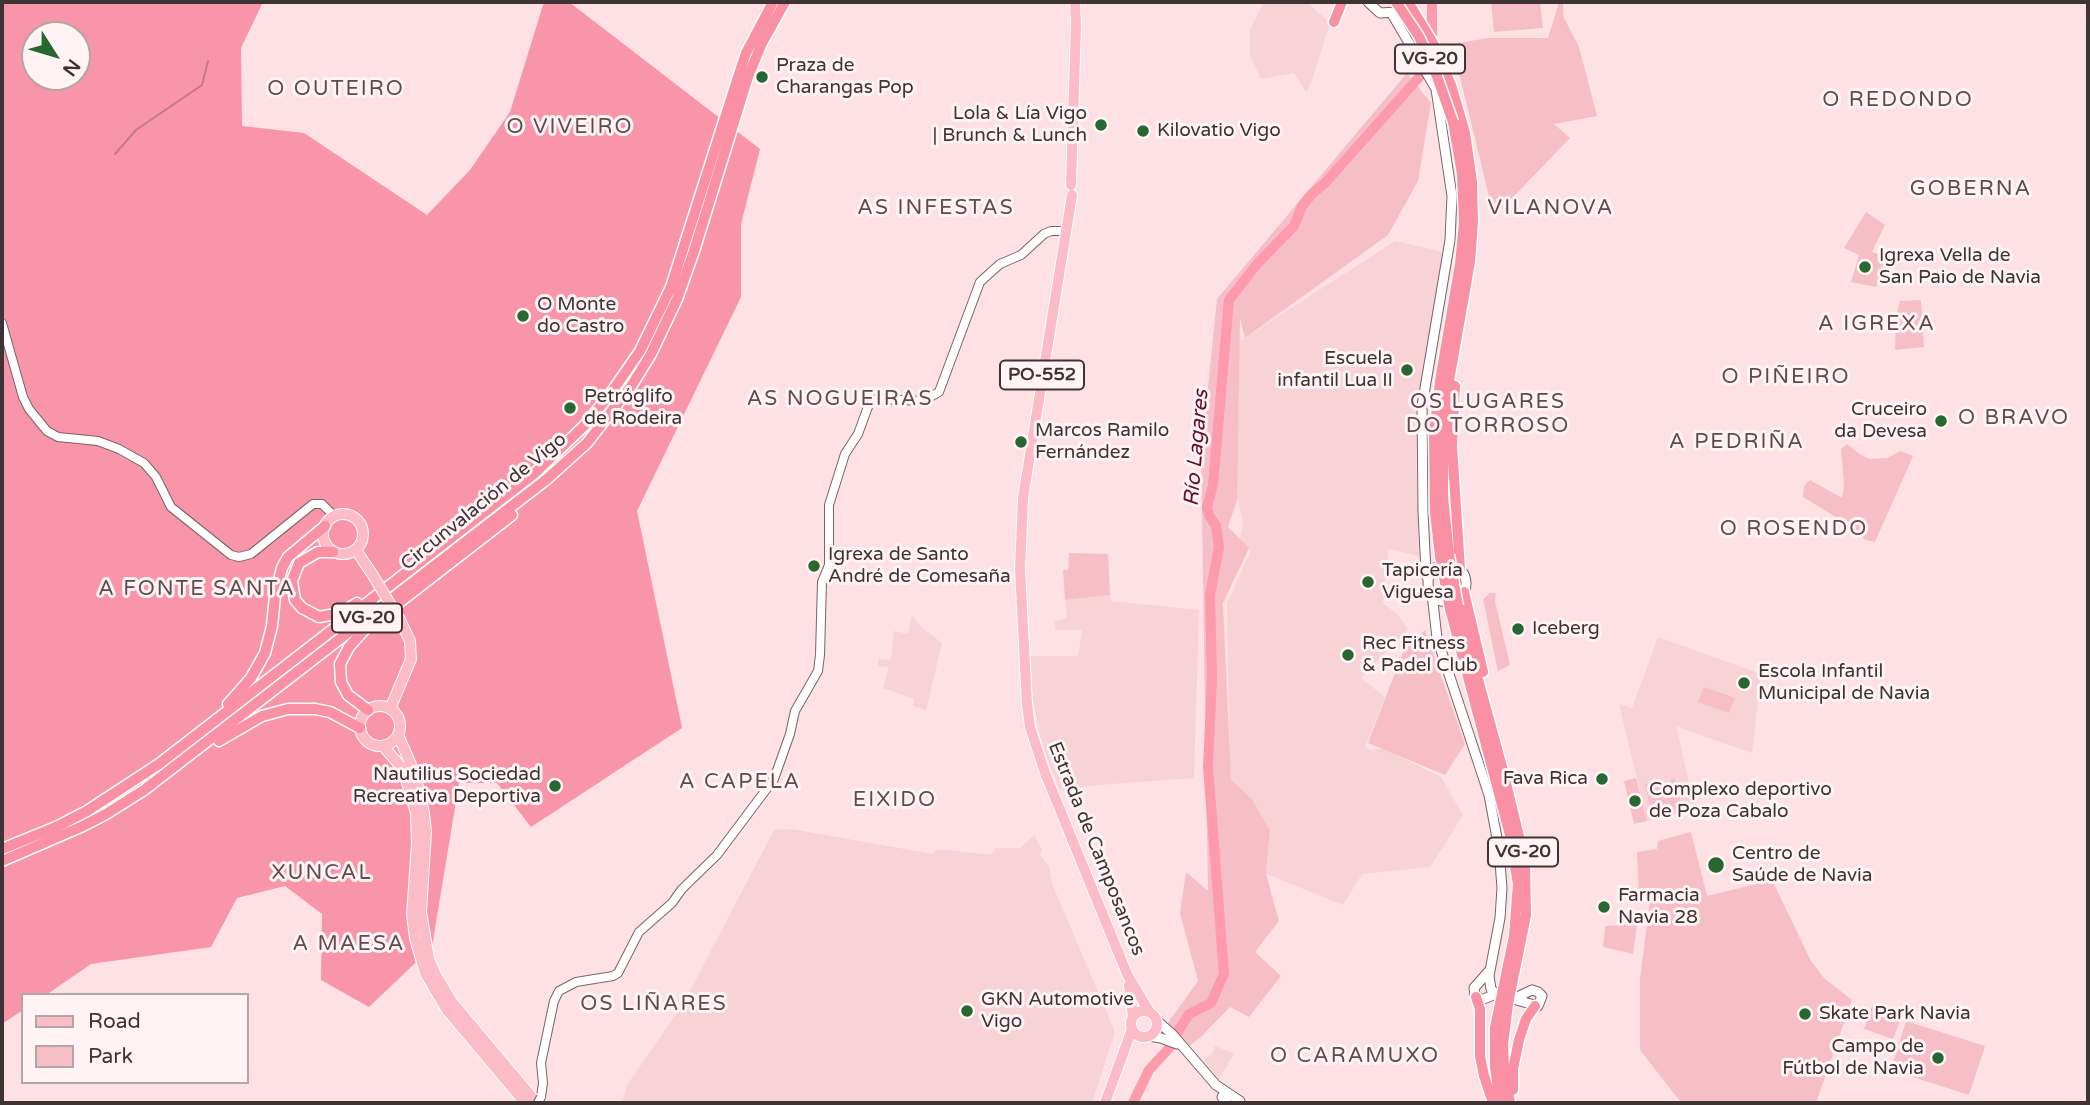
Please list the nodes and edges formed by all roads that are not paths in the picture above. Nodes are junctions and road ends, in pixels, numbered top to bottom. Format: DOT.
graph roads {
  1 [pos="773,2"];
  2 [pos="785,2"];
  3 [pos="1075,2"];
  4 [pos="1342,2"];
  5 [pos="1368,2"];
  6 [pos="1396,2"];
  7 [pos="1406,2"];
  8 [pos="1392,14"];
  9 [pos="1334,22"];
  10 [pos="1457,121"];
  11 [pos="726,131"];
  12 [pos="1066,231"];
  13 [pos="1464,304"];
  14 [pos="2,323"];
  15 [pos="587,443"];
  16 [pos="334,516"];
  17 [pos="325,526"];
  18 [pos="356,550"];
  19 [pos="333,552"];
  20 [pos="1425,552"];
  21 [pos="432,553"];
  22 [pos="1443,559"];
  23 [pos="1460,569"];
  24 [pos="1428,580"];
  25 [pos="1464,592"];
  26 [pos="1432,594"];
  27 [pos="1440,600"];
  28 [pos="1454,608"];
  29 [pos="1434,615"];
  30 [pos="390,709"];
  31 [pos="368,710"];
  32 [pos="215,721"];
  33 [pos="360,728"];
  34 [pos="398,735"];
  35 [pos="383,746"];
  36 [pos="1502,767"];
  37 [pos="144,790"];
  38 [pos="2,849"];
  39 [pos="2,860"];
  40 [pos="1489,971"];
  41 [pos="1127,974"];
  42 [pos="1480,983"];
  43 [pos="1490,991"];
  44 [pos="1476,997"];
  45 [pos="1535,1006"];
  46 [pos="1149,1012"];
  47 [pos="1133,1016"];
  48 [pos="1157,1021"];
  49 [pos="1132,1029"];
  50 [pos="1145,1037"];
  51 [pos="1171,1037"];
  52 [pos="1216,1085"];
  53 [pos="534,1100"];
  54 [pos="1225,1101"];
  55 [pos="1239,1102"];
  56 [pos="1107,1103"];
  57 [pos="1251,1103"];
  58 [pos="1493,1103"];
  59 [pos="1500,1103"];
  60 [pos="1512,1103"];
  1 -- 11 [label="highway, Circunvalación de Vigo / VG-20"];
  2 -- 11 [label="highway, Circunvalación de Vigo / VG-20"];
  3 -- 12 [label="main road, Estrada de Camposancos / PO-552"];
  4 -- 9 [label="highway"];
  5 -- 8 [label="main road"];
  6 -- 10 [label="highway, VG-20, bridge"];
  7 -- 8 [label="main road"];
  7 -- 10 [label="highway, VG-20"];
  8 -- 20 [label="main road"];
  10 -- 13 [label="highway, VG-20"];
  10 -- 22 [label="highway, VG-20"];
  11 -- 15 [label="highway, Circunvalación de Vigo / VG-20"];
  11 -- 21 [label="highway, Circunvalación de Vigo / VG-20"];
  12 -- 41 [label="main road, Estrada de Camposancos / PO-552"];
  12 -- 53 [label="street"];
  13 -- 22 [label="highway, VG-20"];
  13 -- 23 [label="highway"];
  14 -- 16 [label="street"];
  15 -- 31 [label="highway"];
  15 -- 37 [label="highway, Circunvalación de Vigo / VG-20"];
  16 -- 17 [label="main road"];
  16 -- 18 [label="main road"];
  17 -- 19 [label="main road"];
  17 -- 32 [label="highway"];
  18 -- 19 [label="main road"];
  18 -- 30 [label="main road, bridge"];
  19 -- 21 [label="highway"];
  20 -- 22 [label="main road"];
  20 -- 24 [label="main road"];
  21 -- 32 [label="highway, Circunvalación de Vigo / VG-20"];
  22 -- 23 [label="main road"];
  22 -- 24 [label="main road"];
  22 -- 28 [label="highway, VG-20, bridge"];
  23 -- 25 [label="main road"];
  24 -- 26 [label="main road"];
  25 -- 27 [label="main road"];
  25 -- 36 [label="highway"];
  26 -- 27 [label="main road"];
  26 -- 29 [label="main road"];
  27 -- 29 [label="main road"];
  28 -- 36 [label="highway, VG-20"];
  28 -- 59 [label="highway, VG-20"];
  29 -- 40 [label="main road"];
  30 -- 31 [label="main road"];
  30 -- 34 [label="main road"];
  31 -- 33 [label="main road"];
  32 -- 38 [label="highway, Circunvalación de Vigo / VG-20"];
  33 -- 35 [label="main road"];
  33 -- 37 [label="highway"];
  34 -- 35 [label="main road"];
  34 -- 53 [label="main road"];
  35 -- 53 [label="main road"];
  36 -- 60 [label="highway, VG-20"];
  37 -- 39 [label="highway, Circunvalación de Vigo / VG-20"];
  40 -- 42 [label="main road"];
  40 -- 43 [label="main road"];
  41 -- 46 [label="main road, Estrada de Camposancos"];
  41 -- 47 [label="main road, Estrada de Camposancos"];
  42 -- 43 [label="main road"];
  42 -- 44 [label="main road"];
  43 -- 44 [label="main road"];
  44 -- 58 [label="highway"];
  45 -- 60 [label="highway"];
  46 -- 47 [label="main road"];
  46 -- 48 [label="main road"];
  47 -- 49 [label="main road"];
  48 -- 50 [label="main road"];
  48 -- 51 [label="main road"];
  49 -- 50 [label="main road"];
  49 -- 56 [label="main road"];
  50 -- 51 [label="main road"];
  50 -- 56 [label="main road"];
  51 -- 52 [label="main road"];
  52 -- 54 [label="main road"];
  52 -- 55 [label="main road"];
  55 -- 57 [label="main road"];
}
